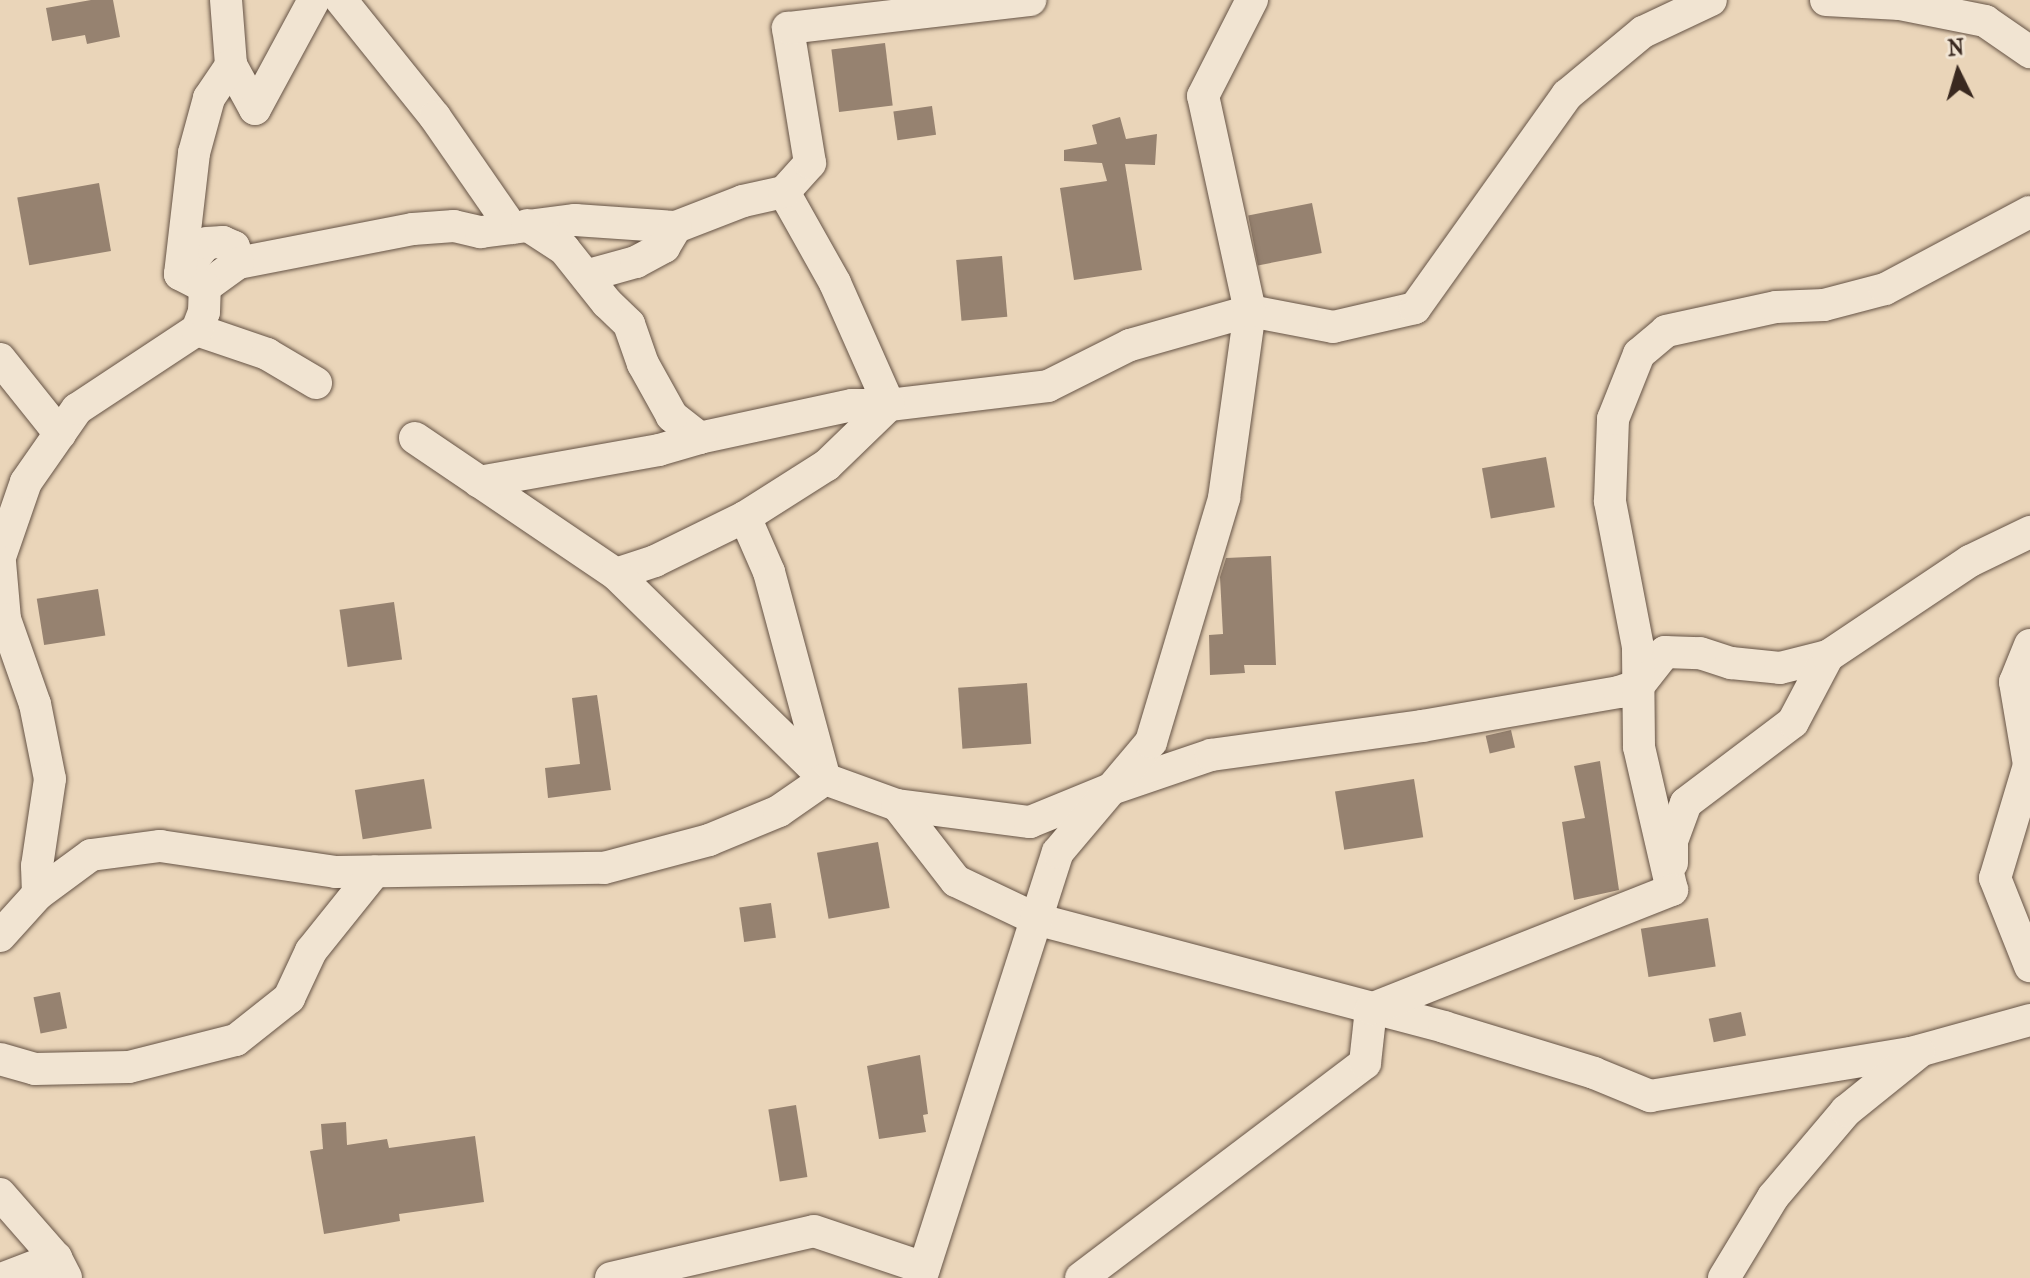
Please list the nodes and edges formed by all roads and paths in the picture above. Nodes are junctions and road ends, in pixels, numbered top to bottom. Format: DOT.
graph roads {
  1 [pos="226,0"];
  2 [pos="314,0"];
  3 [pos="341,0"];
  4 [pos="1030,0"];
  5 [pos="1252,0"];
  6 [pos="1711,0"];
  7 [pos="1826,0"];
  8 [pos="2030,52"];
  9 [pos="231,65"];
  10 [pos="784,192"];
  11 [pos="2030,212"];
  12 [pos="519,226"];
  13 [pos="676,227"];
  14 [pos="636,262"];
  15 [pos="589,275"];
  16 [pos="192,281"];
  17 [pos="1250,311"];
  18 [pos="622,317"];
  19 [pos="197,330"];
  20 [pos="0,359"];
  21 [pos="316,383"];
  22 [pos="889,405"];
  23 [pos="60,434"];
  24 [pos="415,438"];
  25 [pos="700,438"];
  26 [pos="479,482"];
  27 [pos="745,517"];
  28 [pos="2030,532"];
  29 [pos="0,559"];
  30 [pos="616,574"];
  31 [pos="2030,645"];
  32 [pos="1828,656"];
  33 [pos="1639,685"];
  34 [pos="825,779"];
  35 [pos="1111,789"];
  36 [pos="897,805"];
  37 [pos="375,871"];
  38 [pos="1672,890"];
  39 [pos="38,894"];
  40 [pos="1036,919"];
  41 [pos="0,936"];
  42 [pos="2030,966"];
  43 [pos="1371,1009"];
  44 [pos="2030,1020"];
  45 [pos="1922,1050"];
  46 [pos="0,1059"];
  47 [pos="0,1194"];
  48 [pos="61,1268"];
  49 [pos="923,1273"];
  50 [pos="4,1278"];
  51 [pos="611,1278"];
  52 [pos="1081,1278"];
  53 [pos="1724,1278"];
  1 -- 9 [label="street"];
  2 -- 9 [label="street"];
  3 -- 12 [label="street"];
  4 -- 10 [label="street"];
  5 -- 17 [label="street"];
  6 -- 17 [label="street"];
  7 -- 8 [label="street"];
  9 -- 16 [label="street"];
  10 -- 13 [label="street"];
  10 -- 22 [label="street"];
  11 -- 33 [label="street"];
  12 -- 13 [label="street"];
  12 -- 15 [label="street"];
  12 -- 16 [label="street"];
  13 -- 14 [label="street"];
  14 -- 15 [label="street"];
  14 -- 18 [label="street"];
  15 -- 18 [label="street"];
  16 -- 19 [label="street"];
  17 -- 22 [label="street"];
  17 -- 35 [label="street"];
  18 -- 25 [label="street"];
  19 -- 21 [label="street"];
  19 -- 23 [label="street"];
  20 -- 23 [label="street"];
  22 -- 25 [label="street"];
  22 -- 27 [label="street"];
  23 -- 29 [label="street"];
  24 -- 26 [label="street"];
  25 -- 26 [label="street"];
  26 -- 30 [label="street"];
  27 -- 30 [label="street"];
  27 -- 34 [label="street"];
  28 -- 32 [label="street"];
  29 -- 39 [label="street"];
  30 -- 34 [label="street"];
  31 -- 42 [label="street"];
  32 -- 33 [label="street"];
  32 -- 38 [label="street"];
  33 -- 35 [label="street"];
  33 -- 38 [label="street"];
  34 -- 36 [label="street"];
  34 -- 37 [label="street"];
  35 -- 36 [label="street"];
  35 -- 40 [label="street"];
  36 -- 40 [label="street"];
  37 -- 39 [label="street"];
  37 -- 46 [label="street"];
  38 -- 43 [label="street"];
  39 -- 41 [label="street"];
  40 -- 43 [label="street"];
  40 -- 49 [label="street"];
  43 -- 45 [label="street"];
  43 -- 52 [label="street"];
  44 -- 45 [label="street"];
  45 -- 53 [label="street"];
  47 -- 48 [label="street"];
  48 -- 50 [label="street"];
  49 -- 51 [label="street"];
}
